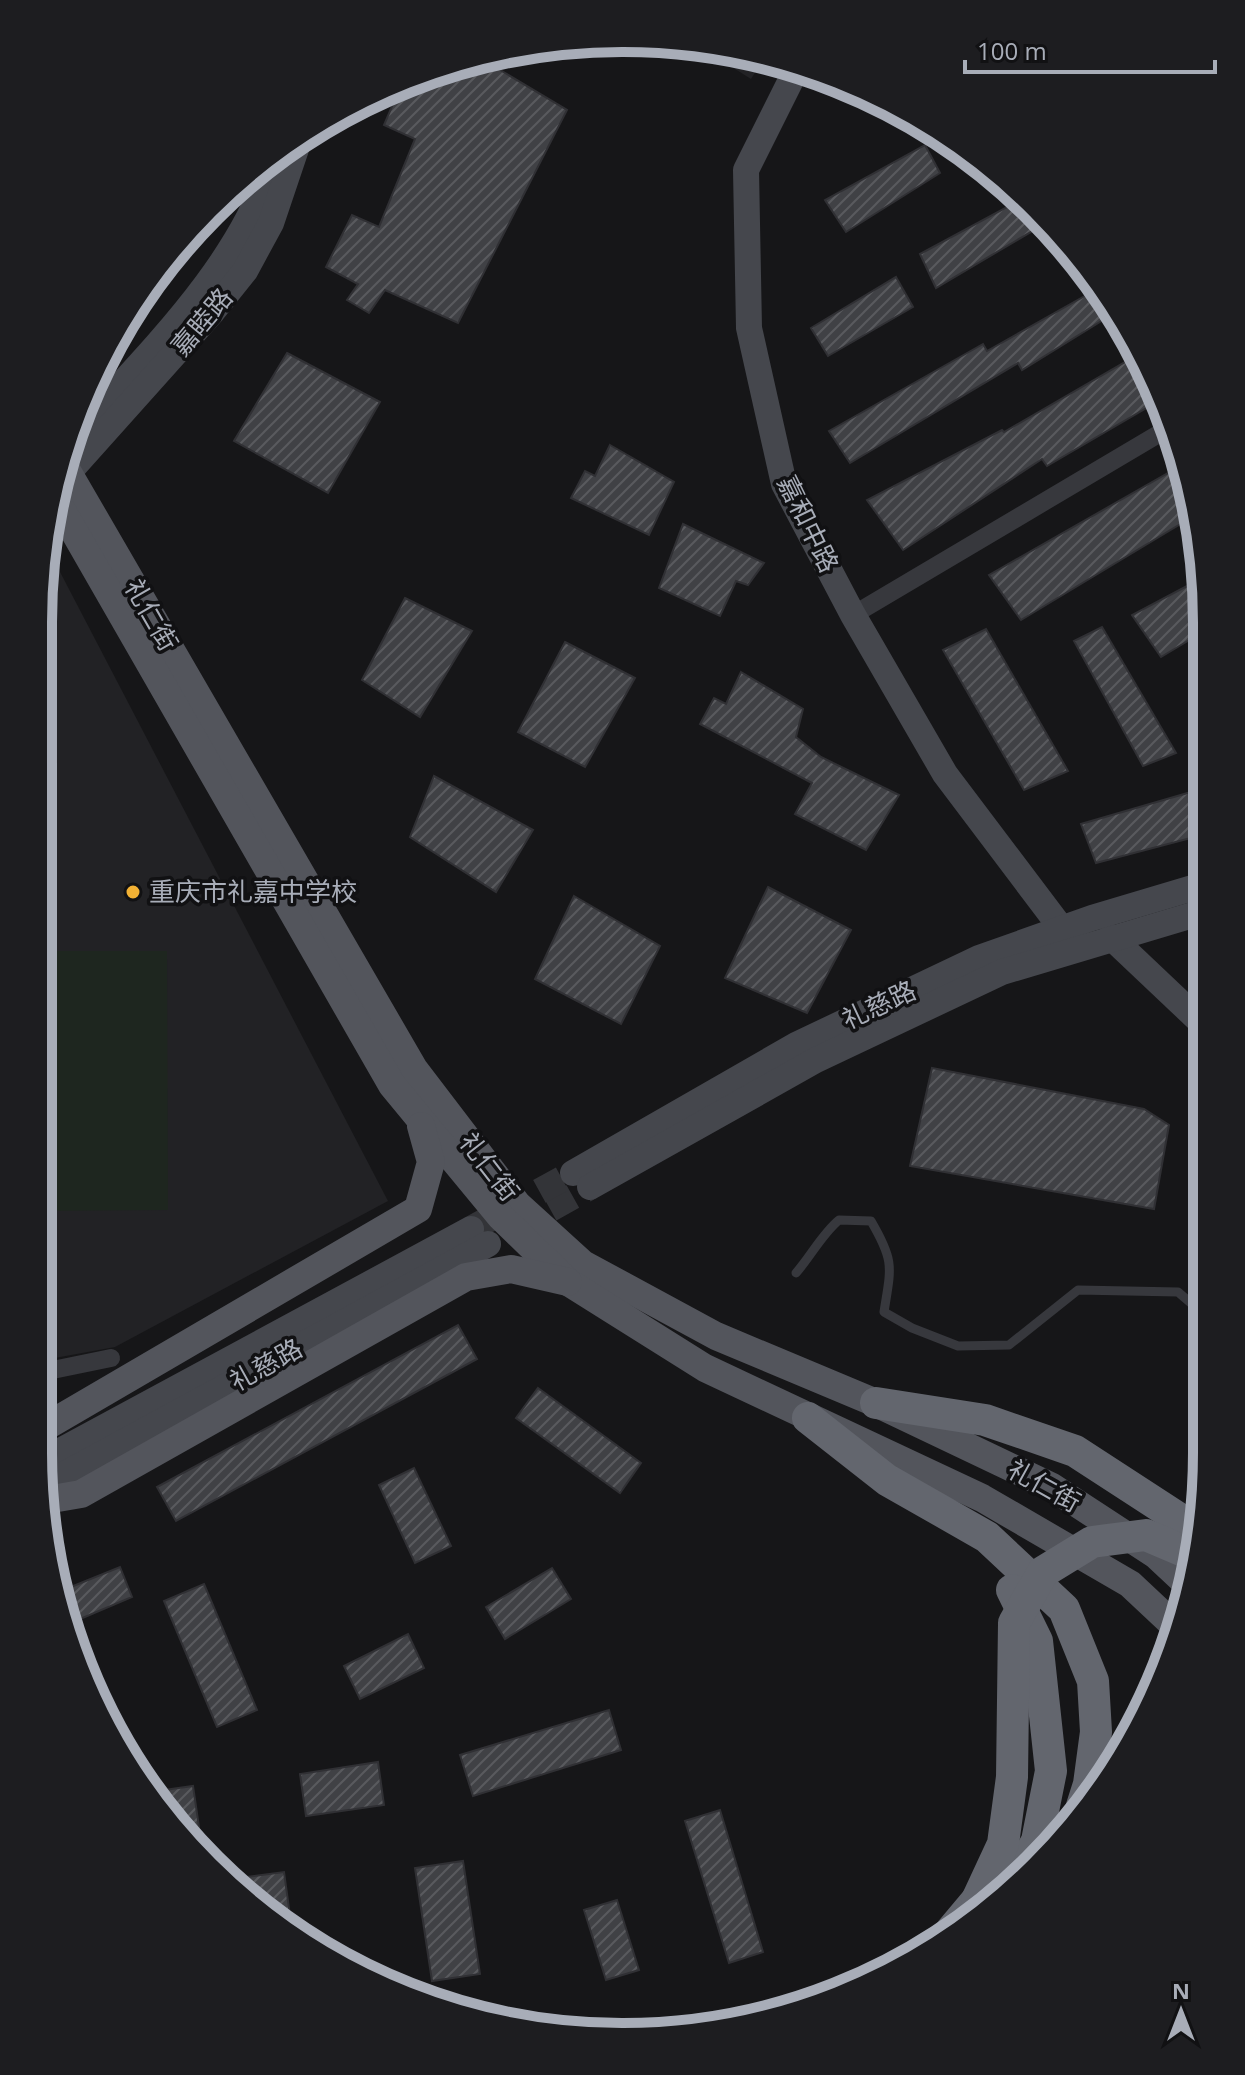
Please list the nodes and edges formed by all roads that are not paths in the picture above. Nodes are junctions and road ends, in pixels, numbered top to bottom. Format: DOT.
graph roads {
  1 [pos="792,78"];
  2 [pos="293,157"];
  3 [pos="266,177"];
  4 [pos="90,418"];
  5 [pos="1161,433"];
  6 [pos="75,461"];
  7 [pos="69,482"];
  8 [pos="63,512"];
  9 [pos="853,615"];
  10 [pos="1193,888"];
  11 [pos="1193,915"];
  12 [pos="1062,929"];
  13 [pos="1111,937"];
  14 [pos="1193,1015"];
  15 [pos="419,1117"];
  16 [pos="796,1273"];
  17 [pos="568,1282"];
  18 [pos="1193,1305"];
  19 [pos="111,1358"];
  20 [pos="52,1370"];
  21 [pos="876,1403"];
  22 [pos="808,1418"];
  23 [pos="52,1424"];
  24 [pos="52,1456"];
  25 [pos="53,1480"];
  26 [pos="54,1499"];
  27 [pos="1188,1525"];
  28 [pos="987,1537"];
  29 [pos="1184,1551"];
  30 [pos="1179,1577"];
  31 [pos="1168,1620"];
  32 [pos="1090,1779"];
  33 [pos="1033,1849"];
  34 [pos="978,1899"];
  1 -- 9 [label="main road, 嘉和中路"];
  2 -- 6 [label="main road, 嘉睦路"];
  3 -- 4 [label="main road, 嘉睦路"];
  5 -- 9 [label="street"];
  7 -- 21 [label="main road, 礼仁街"];
  8 -- 15 [label="main road, 礼仁街"];
  9 -- 12 [label="main road, 嘉和中路"];
  10 -- 12 [label="main road, 礼慈路"];
  11 -- 13 [label="main road, 礼慈路"];
  12 -- 13 [label="main road, 礼慈路"];
  13 -- 14 [label="main road"];
  15 -- 17 [label="main road, 礼仁街"];
  15 -- 23 [label="main road"];
  16 -- 18 [label="lane"];
  17 -- 22 [label="main road, 礼仁街"];
  17 -- 26 [label="main road"];
  19 -- 20 [label="street"];
  21 -- 27 [label="highway"];
  21 -- 30 [label="main road, 礼仁街"];
  22 -- 28 [label="highway"];
  22 -- 31 [label="main road, 礼仁街"];
  24 -- 25 [label="main road, 礼慈路"];
  28 -- 32 [label="highway"];
  28 -- 33 [label="highway"];
  29 -- 34 [label="highway, bridge"];
}
